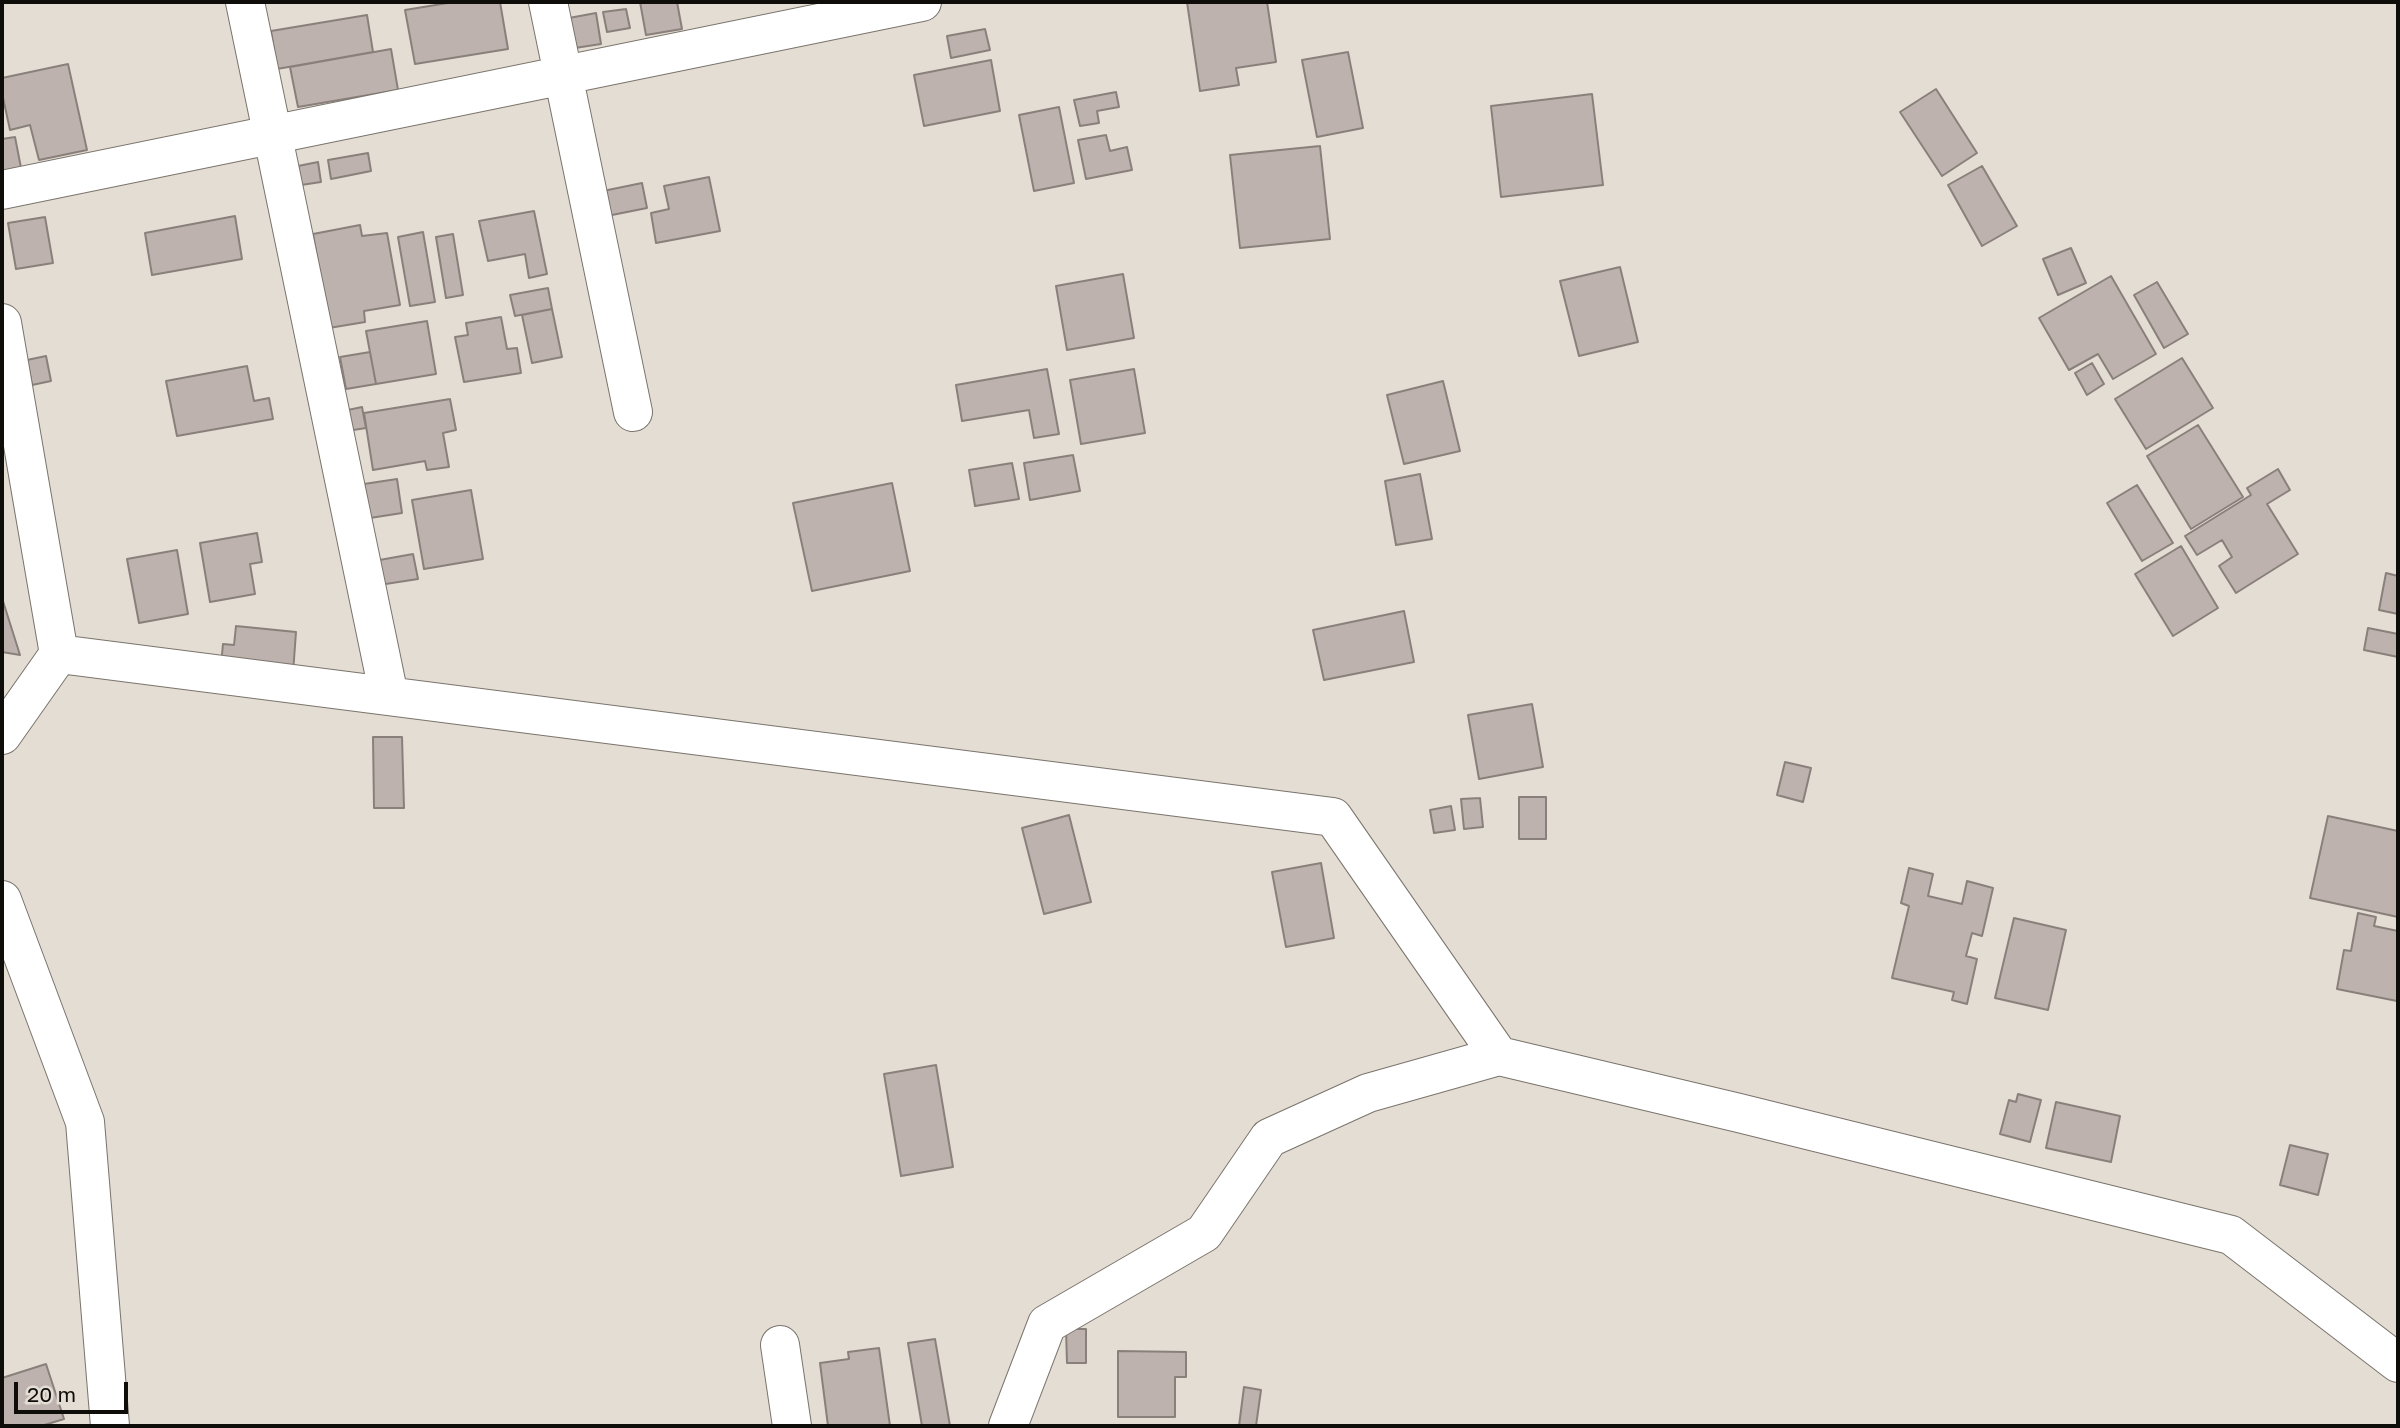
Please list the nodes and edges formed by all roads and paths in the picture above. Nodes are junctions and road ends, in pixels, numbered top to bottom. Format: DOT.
graph roads {
  1 [pos="245,2"];
  2 [pos="548,2"];
  3 [pos="922,2"];
  4 [pos="563,75"];
  5 [pos="272,135"];
  6 [pos="2,190"];
  7 [pos="2,323"];
  8 [pos="633,412"];
  9 [pos="59,654"];
  10 [pos="389,696"];
  11 [pos="2,735"];
  12 [pos="2,900"];
  13 [pos="1499,1056"];
  14 [pos="780,1345"];
  15 [pos="2398,1363"];
  16 [pos="110,1426"];
  17 [pos="792,1426"];
  18 [pos="1009,1426"];
  1 -- 5 [label="street"];
  2 -- 4 [label="street"];
  3 -- 4 [label="street"];
  4 -- 5 [label="street"];
  4 -- 8 [label="street"];
  5 -- 6 [label="street"];
  5 -- 10 [label="street"];
  7 -- 9 [label="street"];
  9 -- 10 [label="street"];
  9 -- 11 [label="street"];
  10 -- 13 [label="street"];
  12 -- 16 [label="street"];
  13 -- 15 [label="street"];
  13 -- 18 [label="street"];
  14 -- 17 [label="street"];
}
